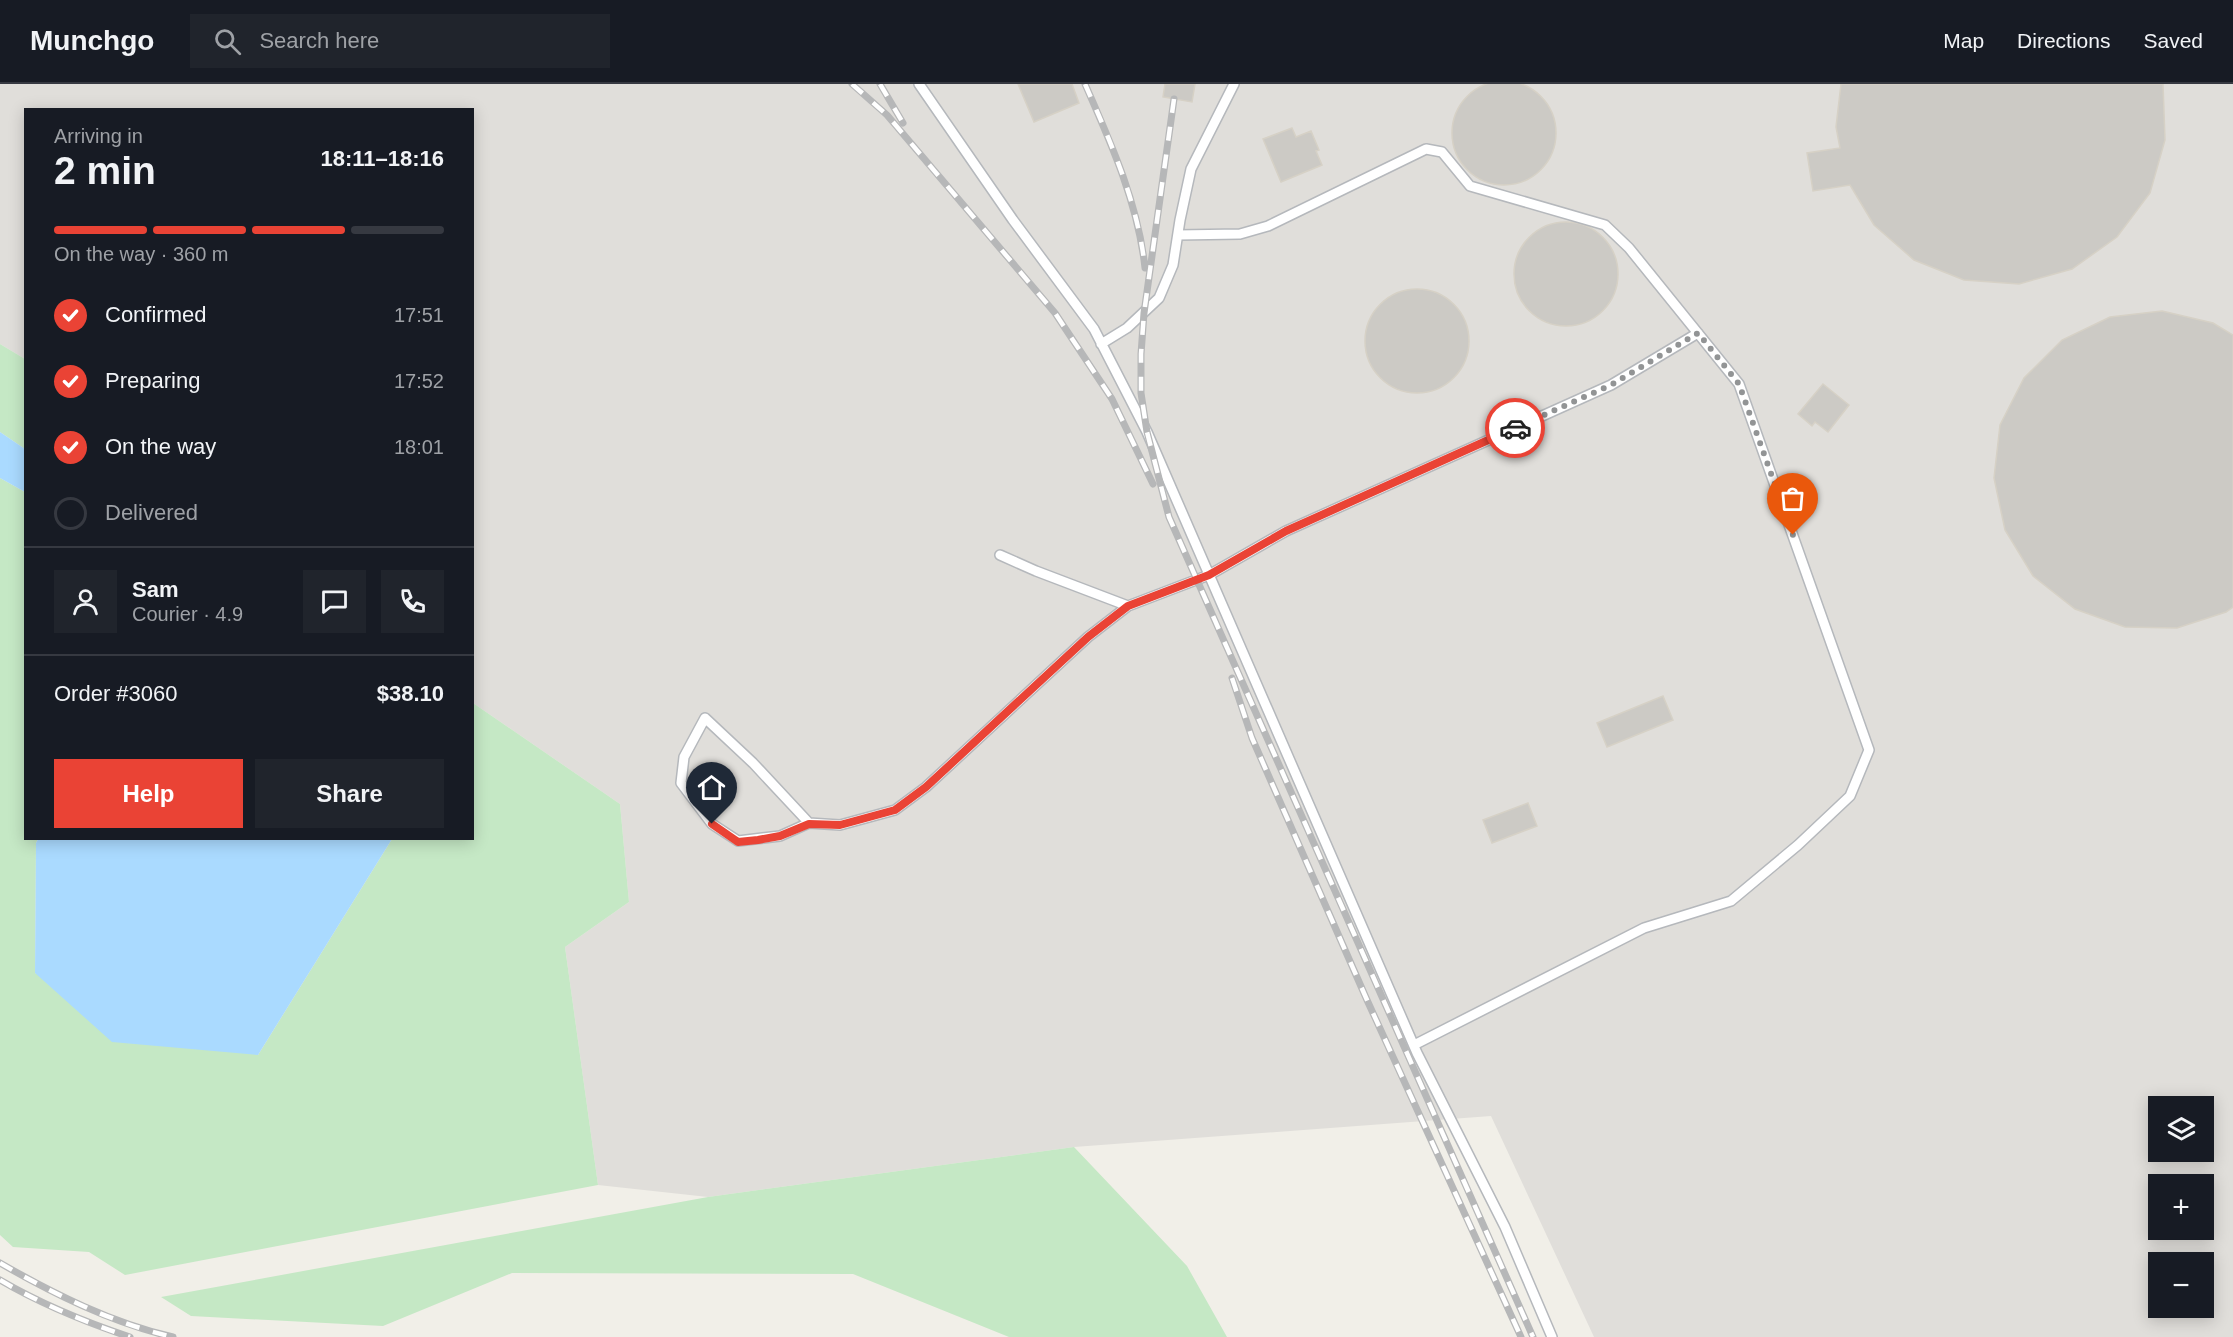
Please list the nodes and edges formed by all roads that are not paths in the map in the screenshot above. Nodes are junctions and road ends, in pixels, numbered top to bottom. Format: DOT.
graph roads {
  1 [pos="919,84"];
  2 [pos="1234,84"];
  3 [pos="1178,234"];
  4 [pos="1698,333"];
  5 [pos="1101,344"];
  6 [pos="1000,555"];
  7 [pos="1209,575"];
  8 [pos="1128,606"];
  9 [pos="809,824"];
  10 [pos="1414,1045"];
  11 [pos="1552,1337"];
  1 -- 5 [label="lane"];
  2 -- 3 [label="lane"];
  3 -- 4 [label="lane"];
  3 -- 5 [label="lane"];
  4 -- 7 [label="lane"];
  4 -- 10 [label="lane"];
  5 -- 7 [label="lane"];
  6 -- 8 [label="lane"];
  7 -- 8 [label="lane"];
  7 -- 10 [label="lane"];
  8 -- 9 [label="lane"];
  9 -- 9 [label="lane"];
  10 -- 11 [label="lane"];
}
